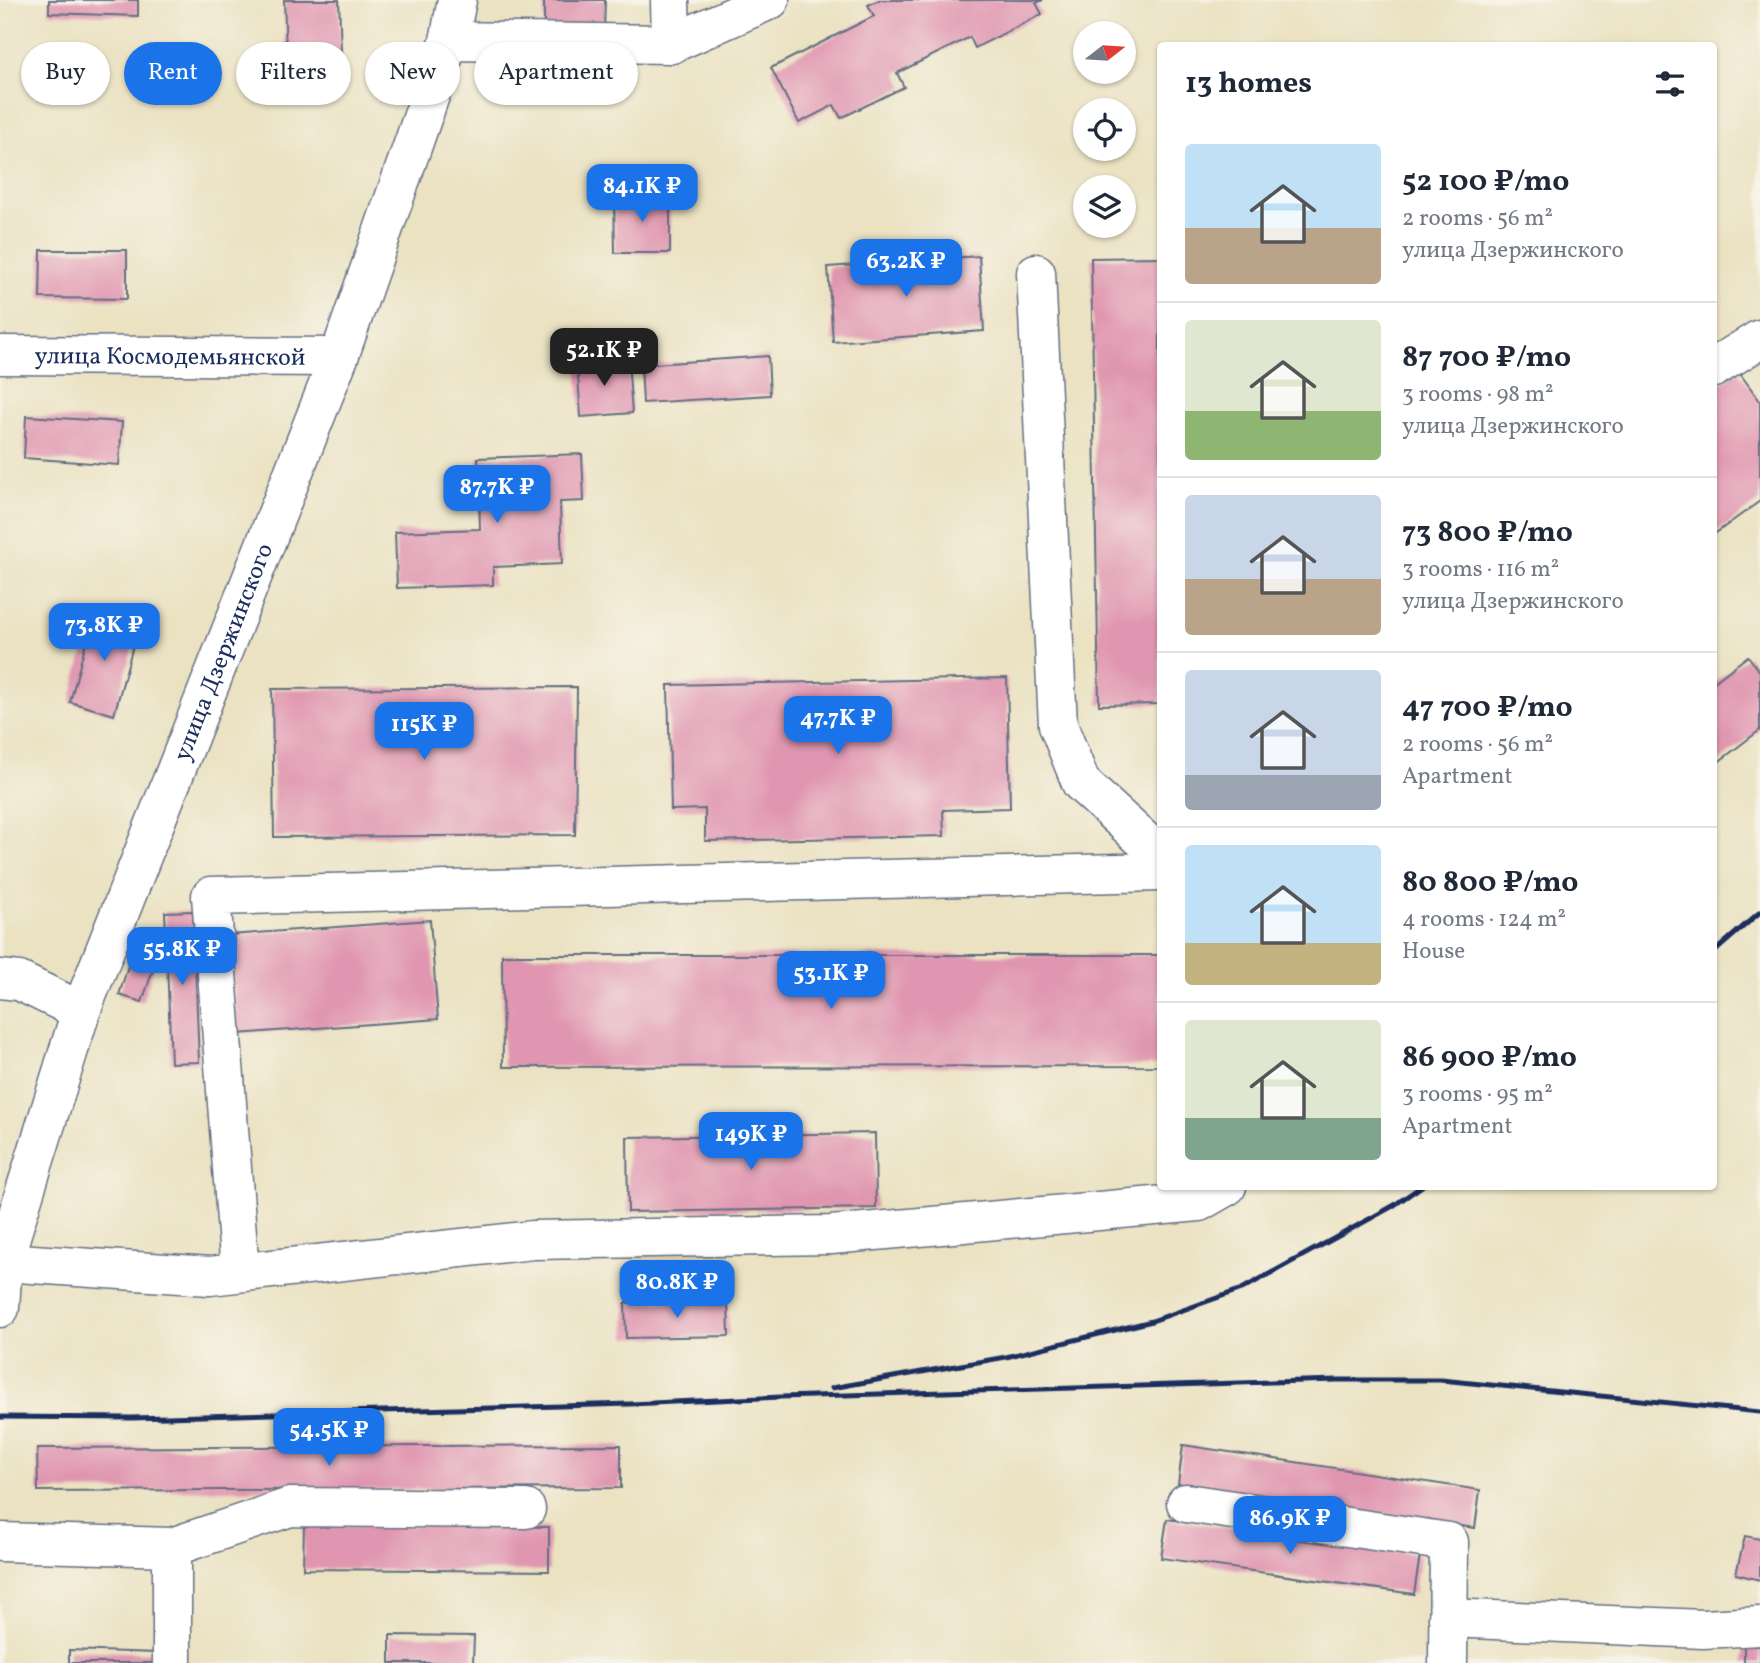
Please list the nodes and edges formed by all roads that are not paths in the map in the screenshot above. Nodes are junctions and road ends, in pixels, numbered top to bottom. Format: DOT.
graph roads {
  1 [pos="457,0"];
  2 [pos="670,0"];
  3 [pos="770,0"];
  4 [pos="449,41"];
  5 [pos="671,44"];
  6 [pos="1036,273"];
  7 [pos="1760,339"];
  8 [pos="0,355"];
  9 [pos="339,357"];
  10 [pos="1717,366"];
  11 [pos="1157,852"];
  12 [pos="1157,872"];
  13 [pos="0,979"];
  14 [pos="81,1011"];
  15 [pos="1220,1190"];
  16 [pos="3,1262"];
  17 [pos="240,1272"];
  18 [pos="0,1308"];
  19 [pos="1186,1503"];
  20 [pos="526,1508"];
  21 [pos="0,1542"];
  22 [pos="172,1547"];
  23 [pos="1448,1618"];
  24 [pos="1760,1626"];
  25 [pos="172,1663"];
  26 [pos="1448,1663"];
  1 -- 4 [label="street, улица Дзержинского"];
  2 -- 5 [label="street"];
  3 -- 5 [label="street"];
  4 -- 5 [label="street"];
  4 -- 9 [label="street, улица Дзержинского"];
  6 -- 11 [label="street"];
  7 -- 10 [label="street"];
  8 -- 9 [label="street, улица Космодемьянской"];
  9 -- 14 [label="street, улица Дзержинского"];
  12 -- 17 [label="street"];
  13 -- 14 [label="street"];
  14 -- 16 [label="street, улица Дзержинского"];
  15 -- 17 [label="street"];
  16 -- 17 [label="street"];
  16 -- 18 [label="street, улица Дзержинского"];
  19 -- 23 [label="street"];
  20 -- 22 [label="street"];
  21 -- 22 [label="street"];
  22 -- 25 [label="street"];
  23 -- 24 [label="street"];
  23 -- 26 [label="street"];
}
